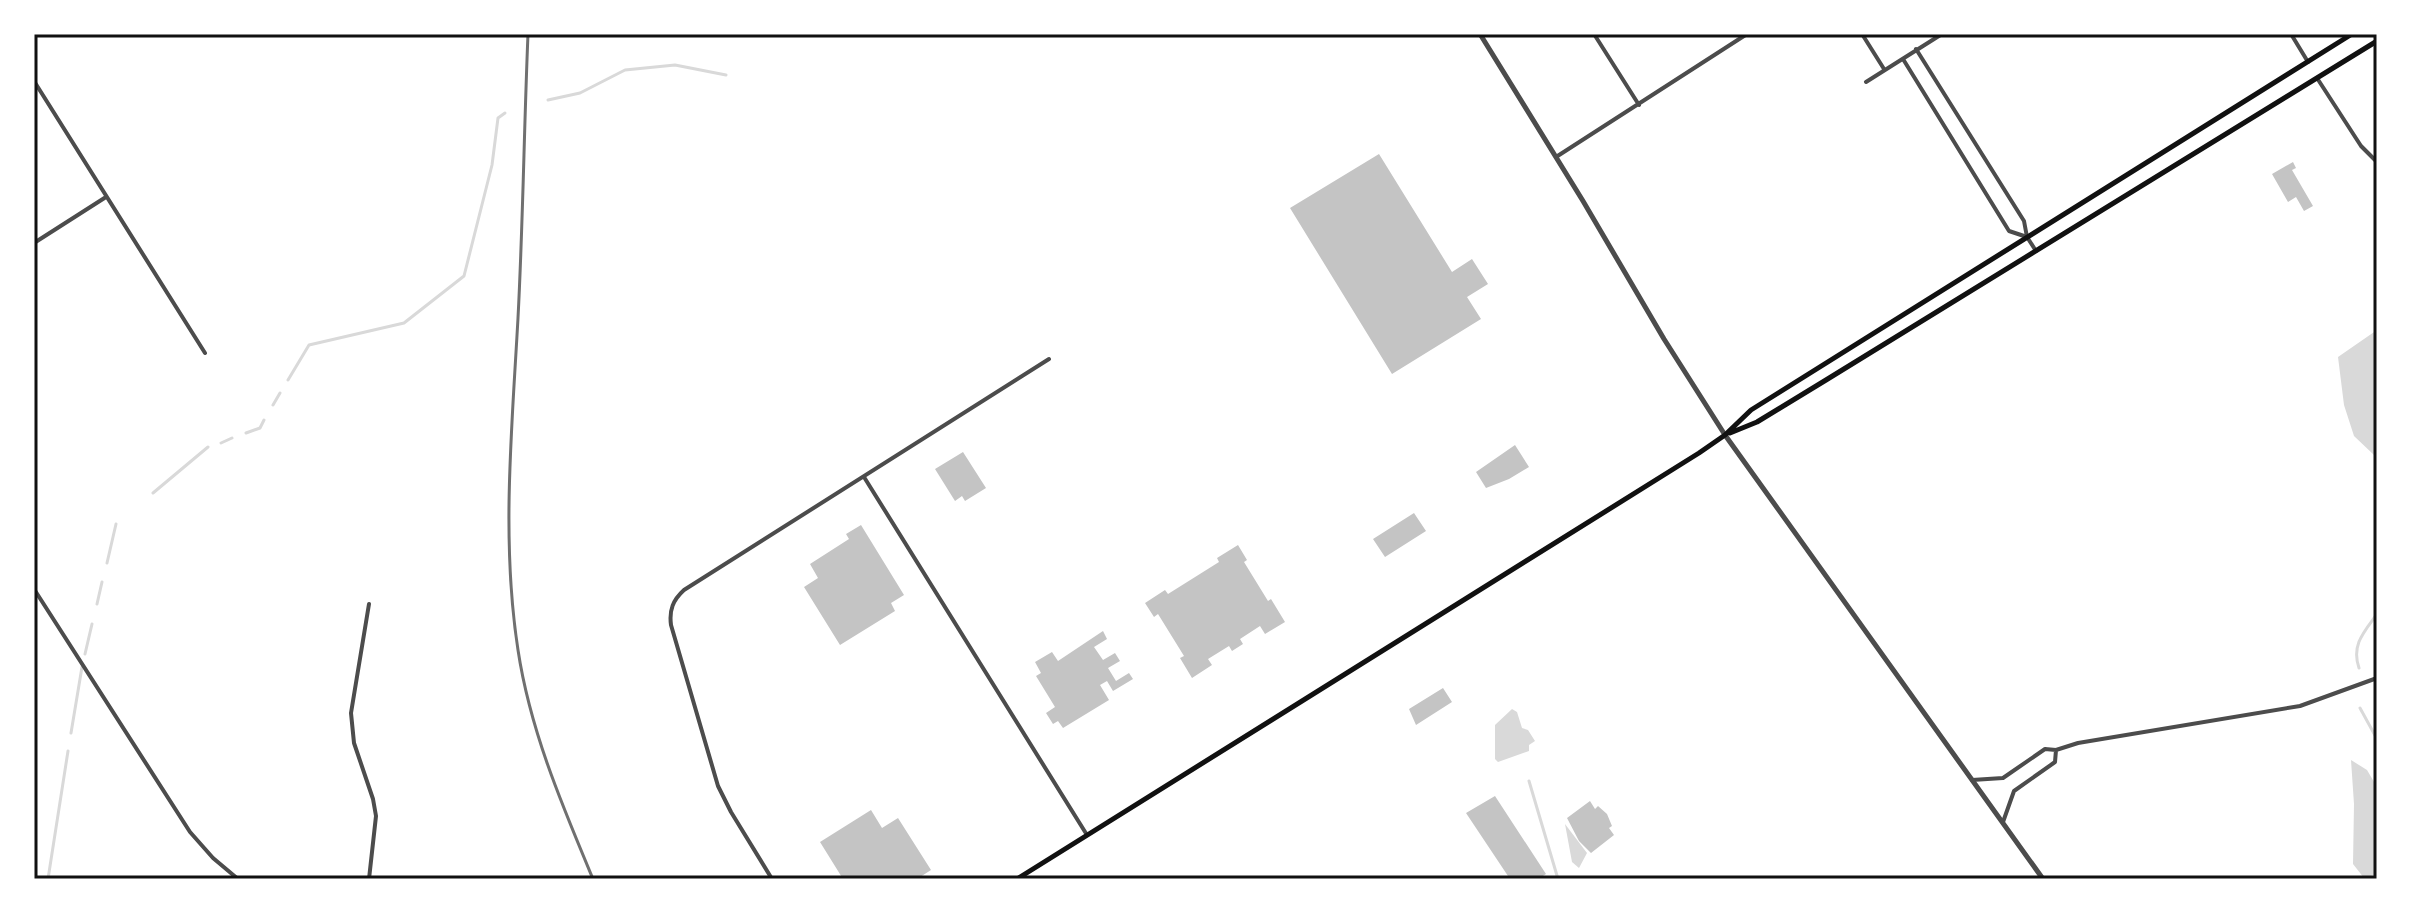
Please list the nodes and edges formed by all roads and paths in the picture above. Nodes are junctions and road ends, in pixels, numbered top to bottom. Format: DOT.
graph roads {
  1 [pos="1480,34"];
  2 [pos="1594,34"];
  3 [pos="1862,34"];
  4 [pos="2291,34"];
  5 [pos="2352,34"];
  6 [pos="1743,35"];
  7 [pos="1939,35"];
  8 [pos="2377,41"];
  9 [pos="1916,49"];
  10 [pos="1903,59"];
  11 [pos="2308,62"];
  12 [pos="1884,70"];
  13 [pos="2317,78"];
  14 [pos="34,81"];
  15 [pos="1866,82"];
  16 [pos="1639,105"];
  17 [pos="1556,157"];
  18 [pos="2377,162"];
  19 [pos="106,197"];
  20 [pos="2027,237"];
  21 [pos="34,243"];
  22 [pos="2036,251"];
  23 [pos="205,353"];
  24 [pos="1049,359"];
  25 [pos="1725,435"];
  26 [pos="864,477"];
  27 [pos="34,589"];
  28 [pos="369,604"];
  29 [pos="2377,678"];
  30 [pos="2056,750"];
  31 [pos="1972,780"];
  32 [pos="2003,822"];
  33 [pos="1087,835"];
  34 [pos="238,879"];
  35 [pos="369,879"];
  36 [pos="772,879"];
  37 [pos="1017,879"];
  38 [pos="2043,879"];
  1 -- 17 [label="street"];
  2 -- 16 [label="street"];
  3 -- 12 [label="street"];
  4 -- 11 [label="street"];
  5 -- 11 [label="main road"];
  6 -- 16 [label="street"];
  7 -- 9 [label="street"];
  8 -- 13 [label="main road"];
  9 -- 10 [label="street"];
  9 -- 20 [label="street"];
  10 -- 12 [label="street"];
  10 -- 20 [label="street"];
  11 -- 20 [label="main road"];
  12 -- 15 [label="street"];
  13 -- 18 [label="street"];
  13 -- 22 [label="main road"];
  14 -- 19 [label="street"];
  16 -- 17 [label="street"];
  17 -- 25 [label="street"];
  19 -- 21 [label="street"];
  19 -- 23 [label="street"];
  20 -- 22 [label="street"];
  20 -- 25 [label="main road"];
  22 -- 25 [label="main road"];
  24 -- 26 [label="street"];
  25 -- 31 [label="street"];
  25 -- 33 [label="main road"];
  26 -- 33 [label="street"];
  26 -- 36 [label="street"];
  27 -- 34 [label="street"];
  28 -- 35 [label="street"];
  29 -- 30 [label="street"];
  30 -- 31 [label="street"];
  30 -- 32 [label="street"];
  31 -- 32 [label="street"];
  32 -- 38 [label="street"];
  33 -- 37 [label="main road"];
}
